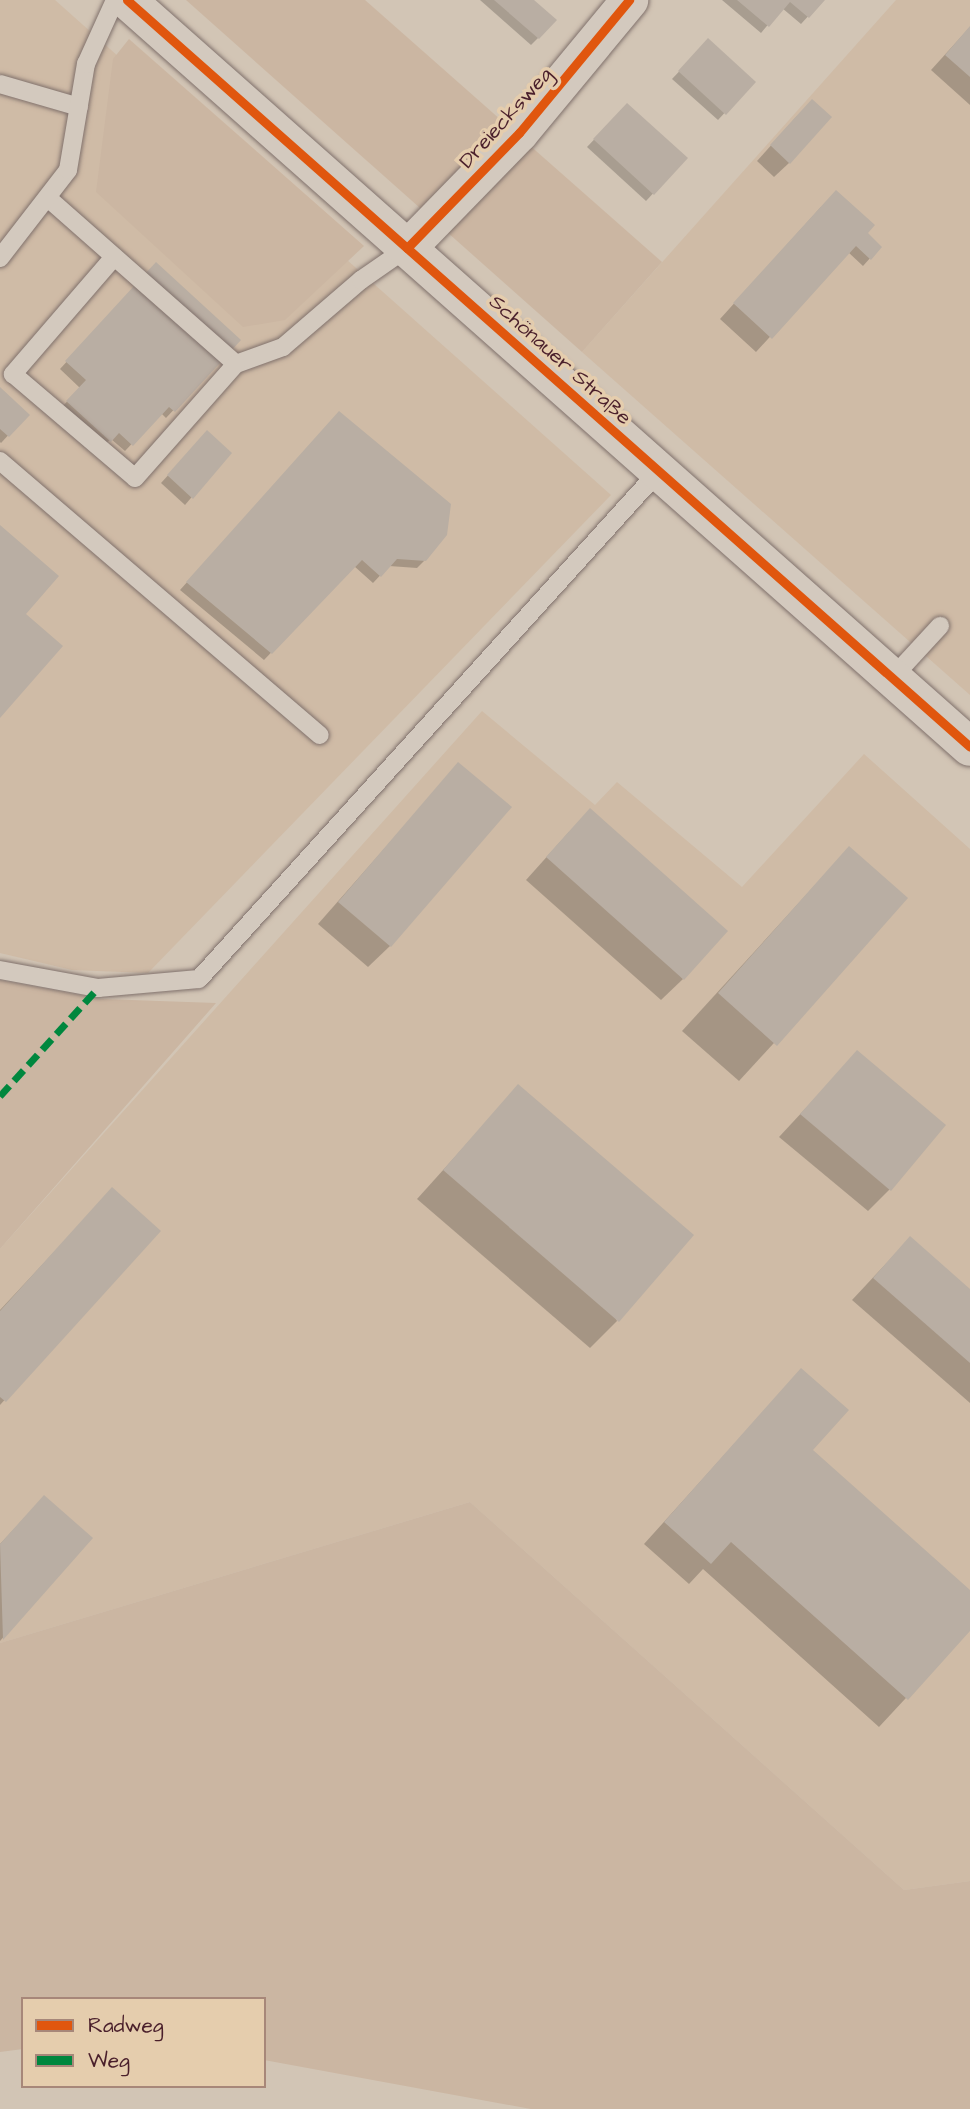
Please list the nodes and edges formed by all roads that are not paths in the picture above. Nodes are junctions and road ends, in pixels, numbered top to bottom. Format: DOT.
graph roads {
  1 [pos="115,0"];
  2 [pos="127,0"];
  3 [pos="624,2"];
  4 [pos="0,84"];
  5 [pos="79,107"];
  6 [pos="49,199"];
  7 [pos="407,248"];
  8 [pos="114,257"];
  9 [pos="0,258"];
  10 [pos="236,364"];
  11 [pos="0,461"];
  12 [pos="659,471"];
  13 [pos="940,626"];
  14 [pos="892,678"];
  15 [pos="320,735"];
  16 [pos="970,747"];
  17 [pos="0,970"];
  1 -- 5 [label="lane"];
  2 -- 7 [label="main road, Schönauer Straße"];
  3 -- 7 [label="street, Dreiecksweg"];
  4 -- 5 [label="lane"];
  5 -- 6 [label="lane"];
  6 -- 8 [label="lane"];
  6 -- 9 [label="lane"];
  7 -- 10 [label="lane"];
  7 -- 12 [label="main road, Schönauer Straße"];
  8 -- 10 [label="lane"];
  8 -- 10 [label="lane"];
  11 -- 15 [label="lane"];
  12 -- 14 [label="main road, Schönauer Straße"];
  12 -- 17 [label="lane"];
  13 -- 14 [label="lane"];
  14 -- 16 [label="main road, Schönauer Straße"];
}
